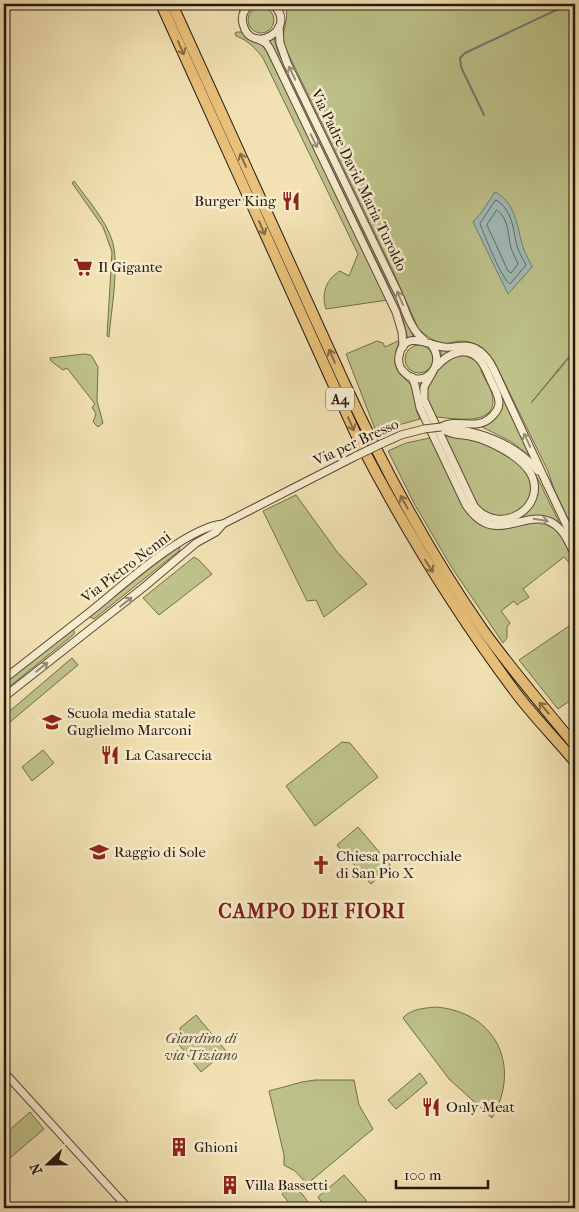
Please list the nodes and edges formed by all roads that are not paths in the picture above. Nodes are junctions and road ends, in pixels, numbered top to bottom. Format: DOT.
graph roads {
  1 [pos="161,4"];
  2 [pos="172,4"];
  3 [pos="244,4"];
  4 [pos="250,4"];
  5 [pos="272,4"];
  6 [pos="243,13"];
  7 [pos="279,27"];
  8 [pos="258,39"];
  9 [pos="427,342"];
  10 [pos="403,347"];
  11 [pos="436,367"];
  12 [pos="432,373"];
  13 [pos="412,378"];
  14 [pos="441,427"];
  15 [pos="547,484"];
  16 [pos="223,524"];
  17 [pos="191,536"];
  18 [pos="196,543"];
  19 [pos="575,543"];
  20 [pos="575,556"];
  21 [pos="4,679"];
  22 [pos="4,697"];
  23 [pos="575,746"];
  24 [pos="575,762"];
  25 [pos="4,1072"];
  26 [pos="128,1208"];
  1 -- 24 [label="highway, A4, one-way"];
  23 -- 2 [label="highway, A4, one-way"];
  3 -- 6 [label="street"];
  4 -- 6 [label="street"];
  5 -- 7 [label="street, Via Padre David Maria Turoldo"];
  6 -- 8 [label="street, Via Padre David Maria Turoldo"];
  7 -- 8 [label="street"];
  9 -- 7 [label="street, Via Padre David Maria Turoldo, one-way"];
  8 -- 10 [label="street, Via Padre David Maria Turoldo, one-way"];
  9 -- 10 [label="street"];
  9 -- 11 [label="street"];
  15 -- 9 [label="street, one-way"];
  10 -- 13 [label="street"];
  11 -- 12 [label="street"];
  11 -- 14 [label="street"];
  12 -- 13 [label="street"];
  12 -- 14 [label="street"];
  13 -- 20 [label="street, one-way"];
  14 -- 15 [label="street, Via per Bresso"];
  14 -- 16 [label="street, Via per Bresso, bridge"];
  15 -- 19 [label="street, Via per Bresso"];
  16 -- 17 [label="street, Via per Bresso"];
  16 -- 18 [label="street, Via per Bresso"];
  17 -- 21 [label="street, Via Pietro Nenni"];
  22 -- 18 [label="street, Via Pietro Nenni, one-way"];
  25 -- 26 [label="street"];
}
